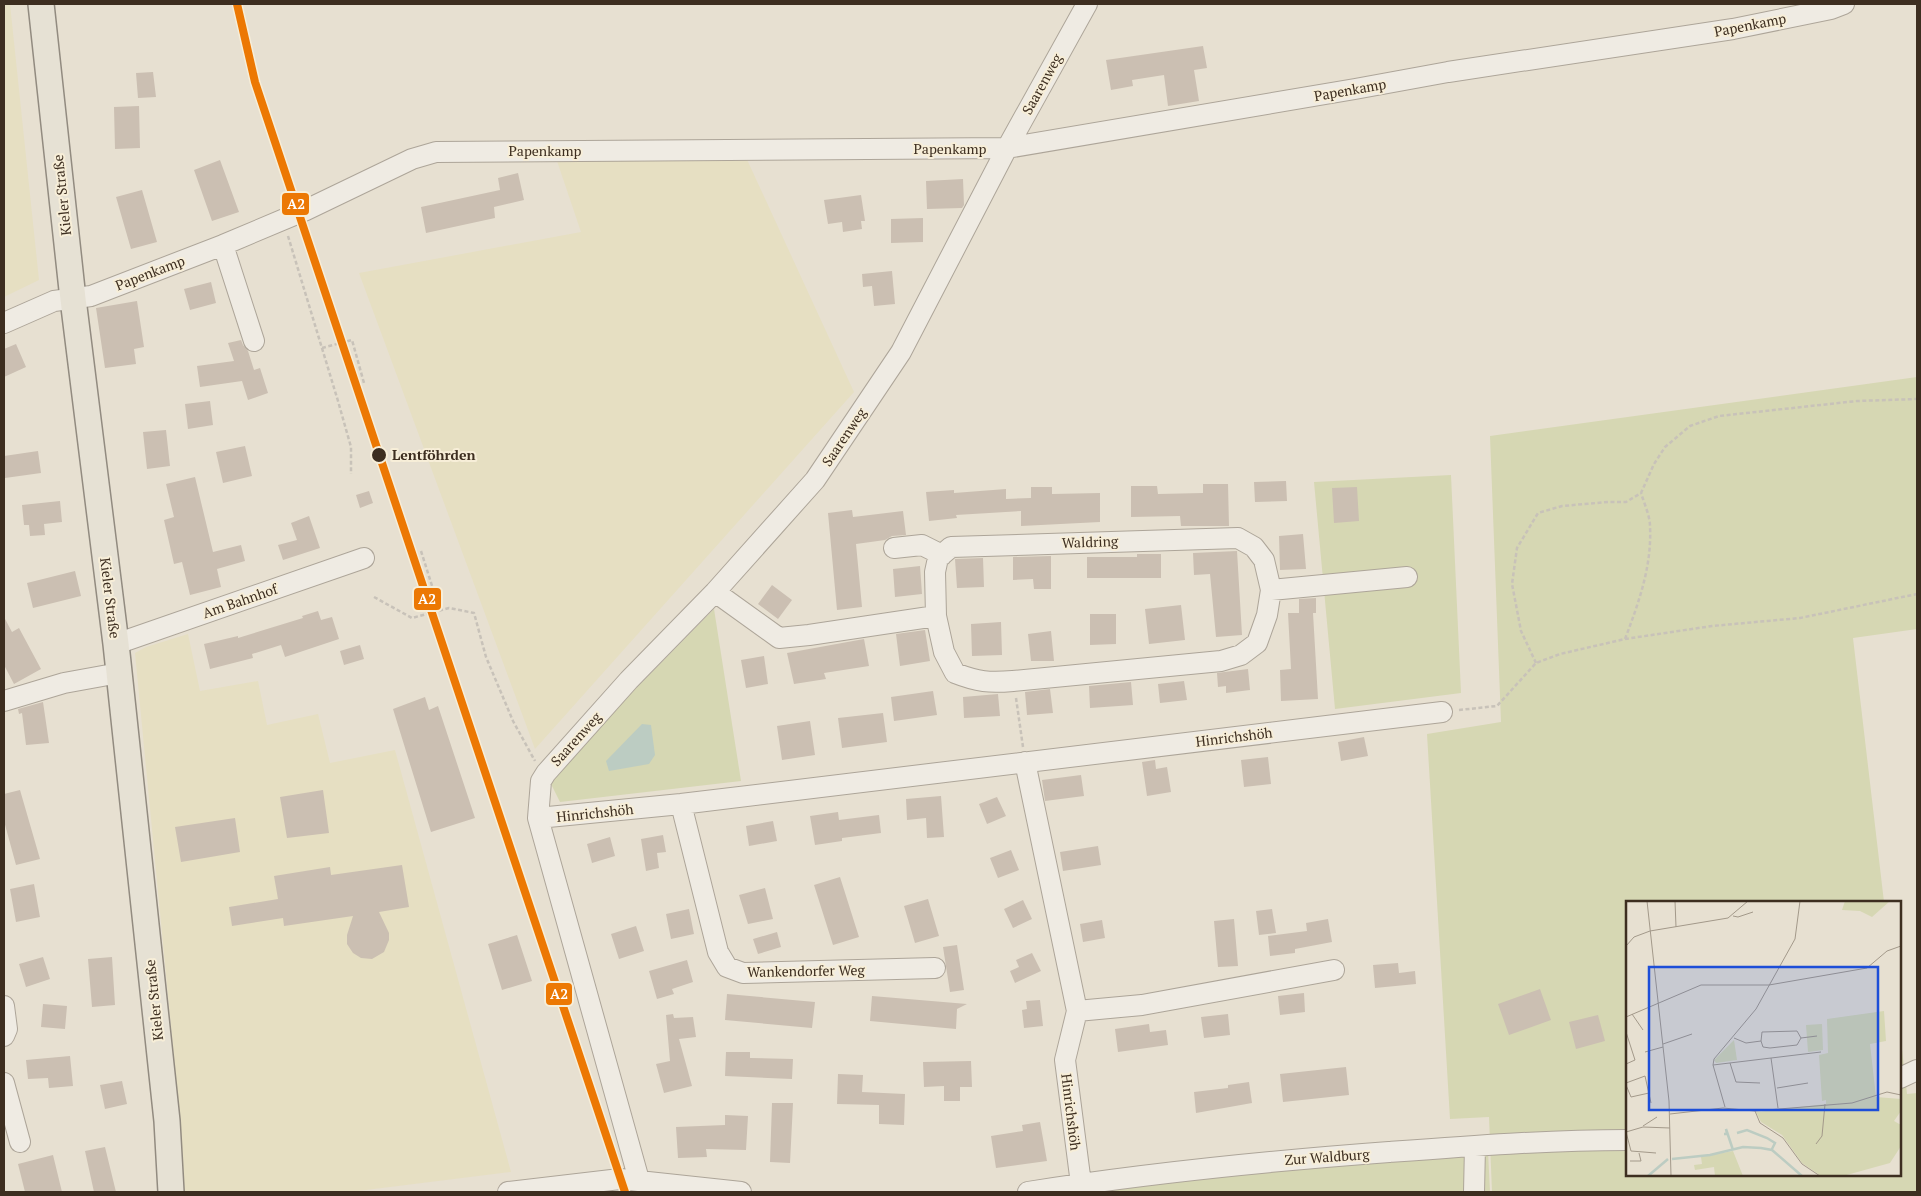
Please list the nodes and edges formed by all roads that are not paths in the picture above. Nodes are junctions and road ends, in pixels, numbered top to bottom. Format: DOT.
graph roads {
  1 [pos="41,4"];
  2 [pos="1087,4"];
  3 [pos="1844,4"];
  4 [pos="1007,148"];
  5 [pos="223,245"];
  6 [pos="73,298"];
  7 [pos="4,323"];
  8 [pos="254,341"];
  9 [pos="894,548"];
  10 [pos="942,555"];
  11 [pos="364,558"];
  12 [pos="1407,577"];
  13 [pos="1272,590"];
  14 [pos="715,592"];
  15 [pos="936,616"];
  16 [pos="116,644"];
  17 [pos="119,674"];
  18 [pos="4,701"];
  19 [pos="1442,712"];
  20 [pos="1025,762"];
  21 [pos="681,804"];
  22 [pos="538,818"];
  23 [pos="935,968"];
  24 [pos="1334,970"];
  25 [pos="4,1006"];
  26 [pos="1077,1011"];
  27 [pos="4,1036"];
  28 [pos="1917,1070"];
  29 [pos="1901,1078"];
  30 [pos="4,1082"];
  31 [pos="1626,1140"];
  32 [pos="20,1142"];
  33 [pos="1475,1146"];
  34 [pos="639,1180"];
  35 [pos="1081,1184"];
  36 [pos="170,1192"];
  37 [pos="508,1192"];
  38 [pos="741,1192"];
  39 [pos="1028,1192"];
  40 [pos="1474,1192"];
  1 -- 6 [label="main road, Kieler Straße"];
  2 -- 4 [label="street, Saarenweg"];
  3 -- 4 [label="street, Papenkamp"];
  4 -- 5 [label="street, Papenkamp"];
  4 -- 14 [label="street, Saarenweg"];
  5 -- 6 [label="street, Papenkamp"];
  5 -- 8 [label="street"];
  6 -- 7 [label="street, Papenkamp"];
  6 -- 16 [label="main road, Kieler Straße"];
  9 -- 10 [label="street"];
  10 -- 13 [label="street, Waldring"];
  10 -- 15 [label="street, Waldring"];
  11 -- 16 [label="street, Am Bahnhof"];
  12 -- 13 [label="street"];
  13 -- 15 [label="street, Waldring"];
  14 -- 15 [label="street"];
  14 -- 22 [label="street, Saarenweg"];
  16 -- 17 [label="main road, Kieler Straße"];
  17 -- 18 [label="street"];
  17 -- 36 [label="main road, Kieler Straße"];
  19 -- 20 [label="street, Hinrichshöh"];
  20 -- 21 [label="street, Hinrichshöh"];
  20 -- 26 [label="street, Hinrichshöh"];
  21 -- 22 [label="street, Hinrichshöh"];
  21 -- 23 [label="street, Wankendorfer Weg"];
  22 -- 34 [label="street, Hinrichshöh"];
  24 -- 26 [label="street"];
  25 -- 27 [label="street"];
  26 -- 35 [label="street, Hinrichshöh"];
  28 -- 29 [label="street"];
  30 -- 32 [label="street"];
  31 -- 33 [label="street, Zur Waldburg"];
  33 -- 35 [label="street, Zur Waldburg"];
  33 -- 40 [label="street"];
  34 -- 37 [label="street"];
  34 -- 38 [label="street"];
  35 -- 39 [label="street, Zur Waldburg"];
}
